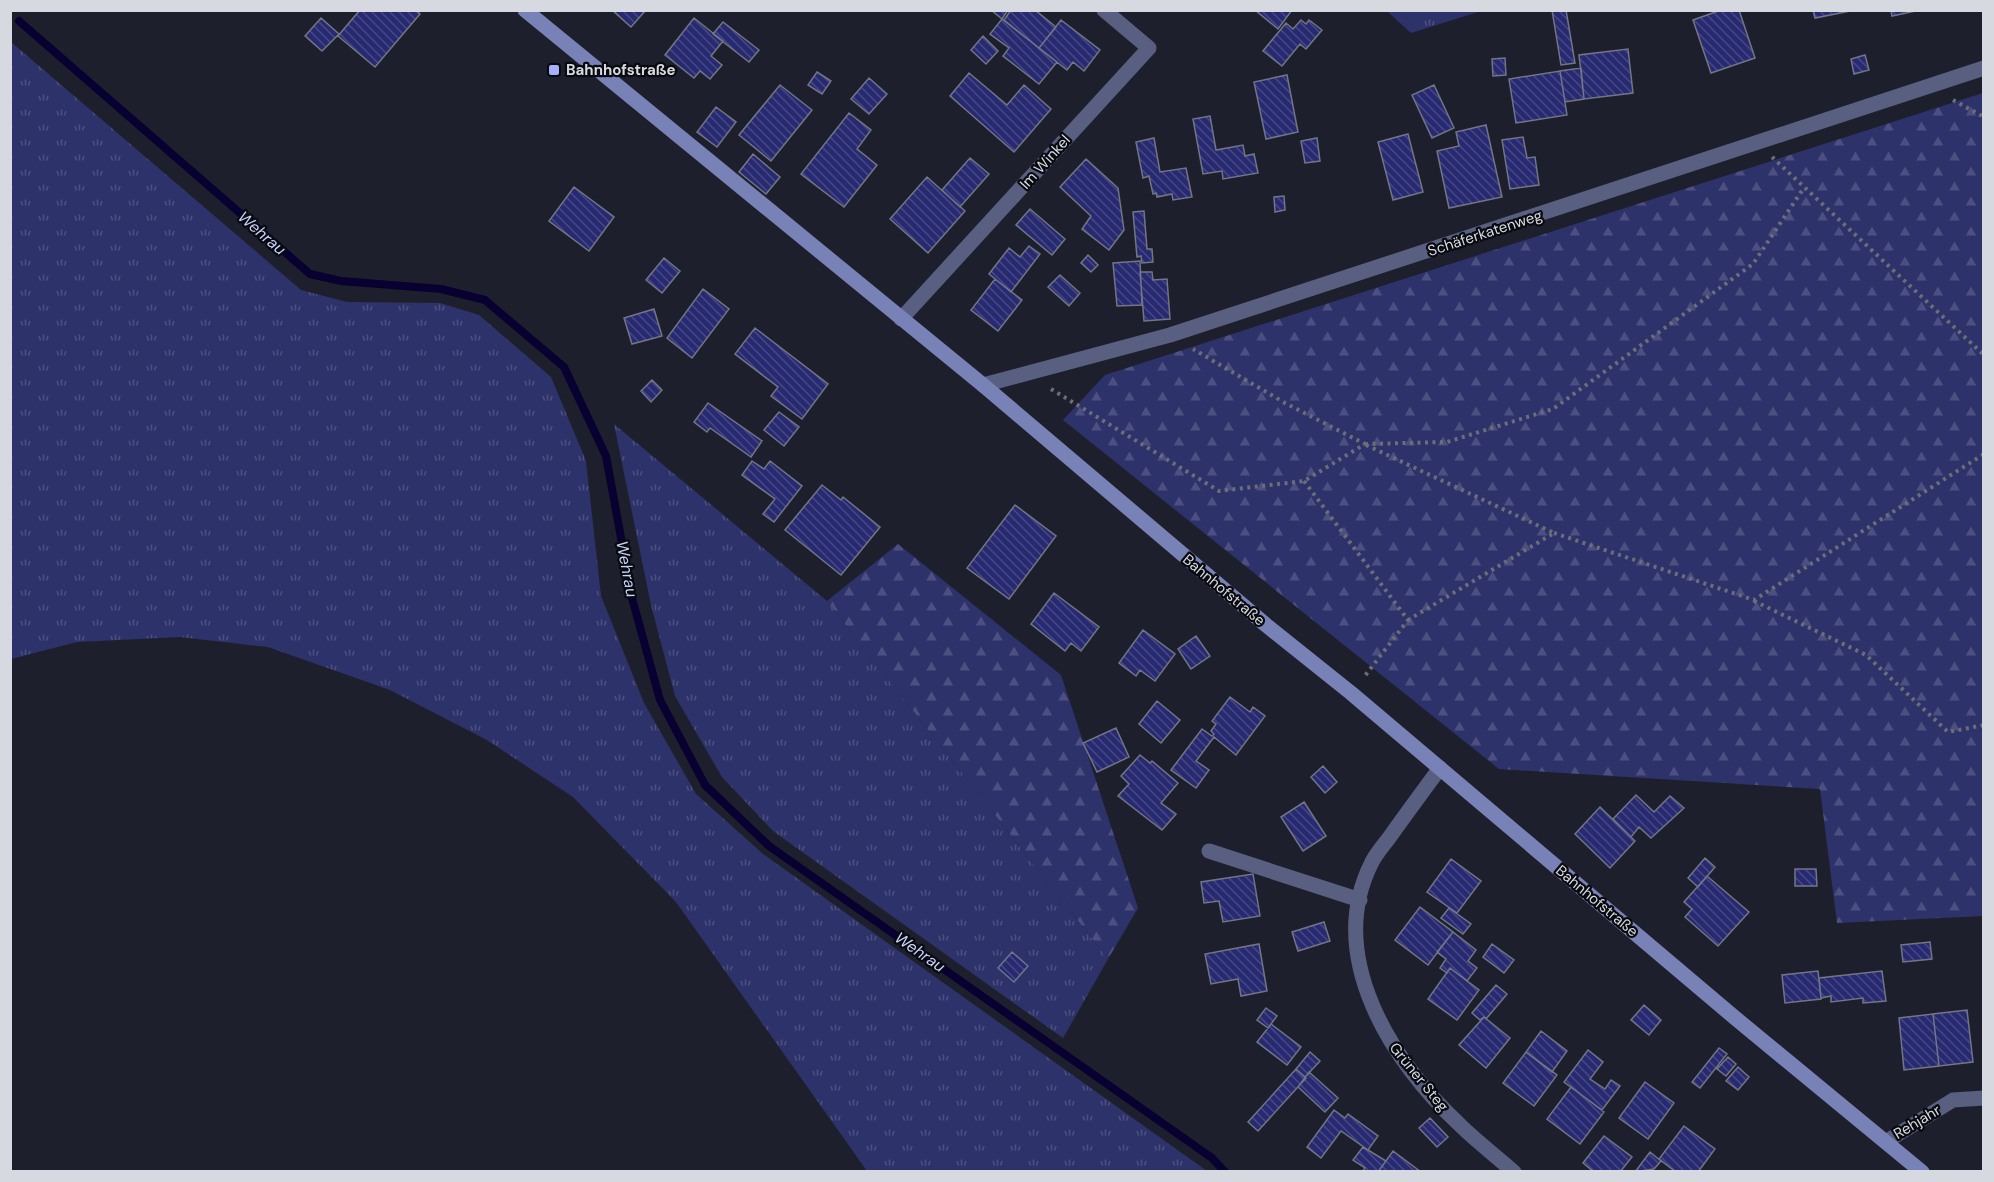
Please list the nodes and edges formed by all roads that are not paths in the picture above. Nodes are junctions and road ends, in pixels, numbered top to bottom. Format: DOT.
graph roads {
  1 [pos="525,10"];
  2 [pos="1104,10"];
  3 [pos="1983,68"];
  4 [pos="901,319"];
  5 [pos="983,385"];
  6 [pos="1440,768"];
  7 [pos="1209,851"];
  8 [pos="1360,900"];
  9 [pos="1983,1098"];
  10 [pos="1887,1141"];
  11 [pos="1514,1172"];
  12 [pos="1922,1172"];
  1 -- 4 [label="main road, Bahnhofstraße"];
  2 -- 4 [label="street, Im Winkel"];
  3 -- 5 [label="street, Schäferkatenweg"];
  4 -- 5 [label="main road, Bahnhofstraße"];
  5 -- 6 [label="main road, Bahnhofstraße"];
  6 -- 8 [label="street, Grüner Steg"];
  6 -- 10 [label="main road, Bahnhofstraße"];
  7 -- 8 [label="street"];
  8 -- 11 [label="street, Grüner Steg"];
  9 -- 10 [label="street, Rehjahr"];
  10 -- 12 [label="main road, Bahnhofstraße"];
}
